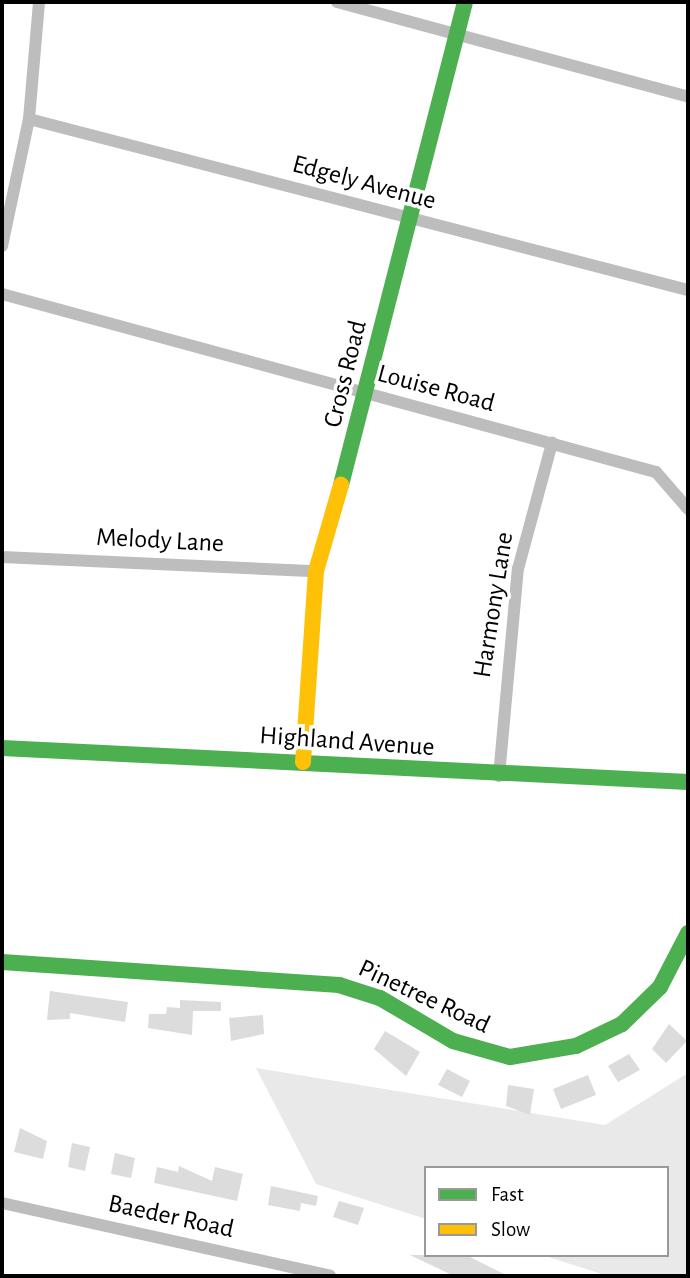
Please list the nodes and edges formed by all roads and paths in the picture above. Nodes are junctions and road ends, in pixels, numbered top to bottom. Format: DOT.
graph roads {
  1 [pos="39,2"];
  2 [pos="337,2"];
  3 [pos="465,2"];
  4 [pos="456,34"];
  5 [pos="688,97"];
  6 [pos="29,119"];
  7 [pos="409,218"];
  8 [pos="2,246"];
  9 [pos="688,290"];
  10 [pos="2,295"];
  11 [pos="368,394"];
  12 [pos="552,443"];
  13 [pos="687,505"];
  14 [pos="2,557"];
  15 [pos="316,571"];
  16 [pos="2,748"];
  17 [pos="303,762"];
  18 [pos="499,776"];
  19 [pos="688,782"];
  20 [pos="688,933"];
  21 [pos="2,962"];
  22 [pos="2,1203"];
  23 [pos="330,1276"];
  1 -- 6 [label="street"];
  2 -- 4 [label="street"];
  3 -- 4 [label="street, Cross Road"];
  4 -- 5 [label="street"];
  4 -- 7 [label="street, Cross Road"];
  6 -- 7 [label="street, Edgely Avenue"];
  6 -- 8 [label="street"];
  7 -- 9 [label="street, Edgely Avenue"];
  7 -- 11 [label="street, Cross Road"];
  10 -- 11 [label="street, Louise Road"];
  11 -- 12 [label="street, Louise Road"];
  11 -- 15 [label="street, Cross Road"];
  12 -- 13 [label="street, Louise Road"];
  12 -- 18 [label="street, Harmony Lane"];
  14 -- 15 [label="street, Melody Lane"];
  15 -- 17 [label="street, Cross Road"];
  16 -- 17 [label="street, Highland Avenue"];
  17 -- 18 [label="street, Highland Avenue"];
  18 -- 19 [label="street, Highland Avenue"];
  20 -- 21 [label="street, Pinetree Road"];
  22 -- 23 [label="street, Baeder Road"];
}
